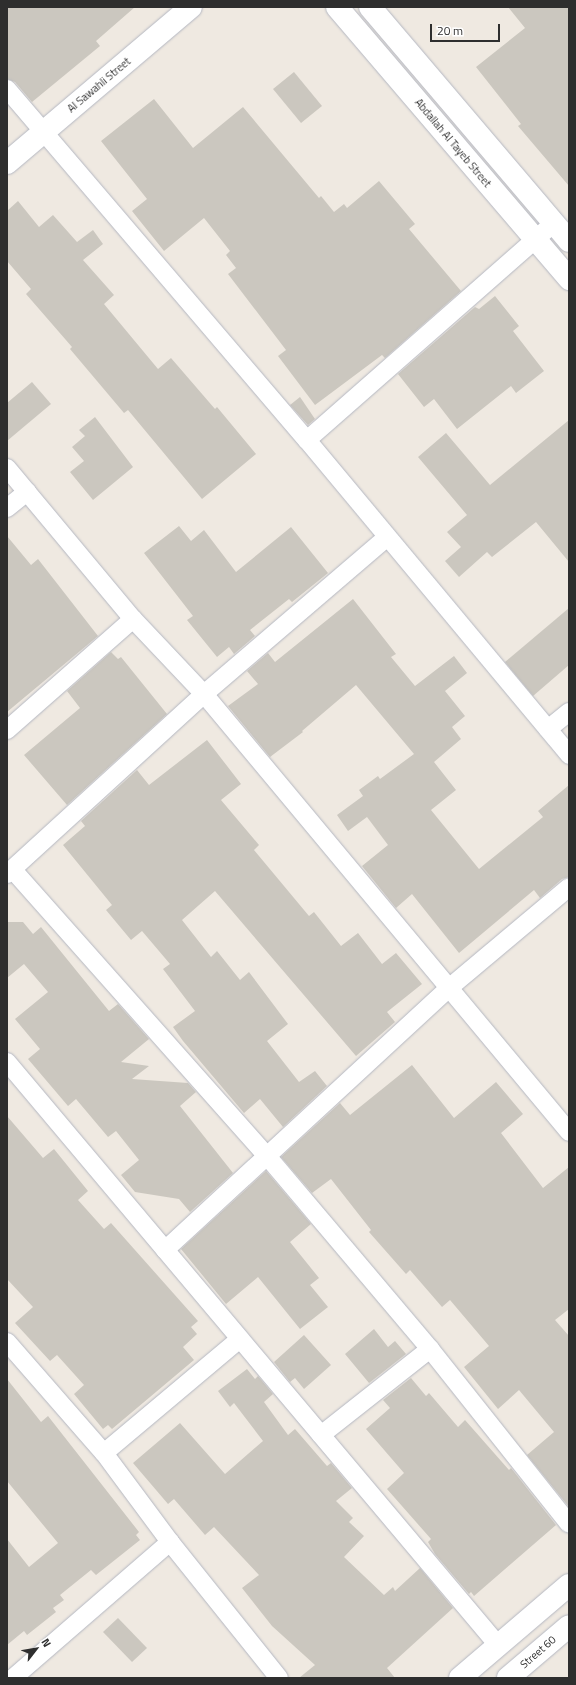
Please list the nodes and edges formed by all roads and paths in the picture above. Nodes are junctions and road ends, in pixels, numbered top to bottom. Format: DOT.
graph roads {
  1 [pos="191,7"];
  2 [pos="337,7"];
  3 [pos="370,7"];
  4 [pos="7,89"];
  5 [pos="44,132"];
  6 [pos="7,163"];
  7 [pos="554,223"];
  8 [pos="536,240"];
  9 [pos="569,241"];
  10 [pos="569,279"];
  11 [pos="307,440"];
  12 [pos="7,468"];
  13 [pos="27,492"];
  14 [pos="7,508"];
  15 [pos="387,537"];
  16 [pos="133,619"];
  17 [pos="204,694"];
  18 [pos="569,712"];
  19 [pos="548,729"];
  20 [pos="7,730"];
  21 [pos="569,755"];
  22 [pos="10,872"];
  23 [pos="569,887"];
  24 [pos="450,987"];
  25 [pos="7,1062"];
  26 [pos="569,1132"];
  27 [pos="267,1156"];
  28 [pos="165,1250"];
  29 [pos="240,1339"];
  30 [pos="7,1342"];
  31 [pos="430,1349"];
  32 [pos="321,1435"];
  33 [pos="104,1453"];
  34 [pos="569,1524"];
  35 [pos="170,1542"];
  36 [pos="569,1585"];
  37 [pos="569,1626"];
  38 [pos="498,1645"];
  39 [pos="12,1673"];
  40 [pos="279,1678"];
  41 [pos="460,1678"];
  42 [pos="508,1678"];
  1 -- 5 [label="main road, Al Sawahli Street"];
  2 -- 8 [label="main road, Abdallah Al Tayeb Street"];
  3 -- 7 [label="main road"];
  4 -- 5 [label="street"];
  5 -- 6 [label="main road, Al Sawahli Street"];
  5 -- 11 [label="street"];
  7 -- 8 [label="street"];
  7 -- 9 [label="main road"];
  8 -- 10 [label="main road, Abdallah Al Tayeb Street"];
  8 -- 11 [label="street"];
  11 -- 15 [label="street"];
  12 -- 13 [label="street"];
  13 -- 14 [label="street"];
  13 -- 16 [label="street"];
  15 -- 17 [label="street"];
  15 -- 19 [label="street"];
  16 -- 17 [label="street"];
  16 -- 20 [label="street"];
  17 -- 22 [label="street"];
  17 -- 24 [label="street"];
  18 -- 19 [label="street"];
  19 -- 21 [label="street"];
  22 -- 27 [label="street"];
  23 -- 24 [label="street"];
  24 -- 26 [label="street"];
  24 -- 27 [label="street"];
  25 -- 28 [label="street"];
  27 -- 28 [label="street"];
  27 -- 31 [label="street"];
  28 -- 29 [label="street"];
  29 -- 32 [label="street"];
  29 -- 33 [label="street"];
  30 -- 33 [label="street"];
  31 -- 32 [label="street"];
  31 -- 34 [label="street"];
  32 -- 38 [label="street"];
  33 -- 35 [label="street"];
  35 -- 39 [label="street"];
  35 -- 40 [label="street"];
  36 -- 38 [label="main road"];
  37 -- 42 [label="main road, Street 60"];
  38 -- 41 [label="main road"];
}
